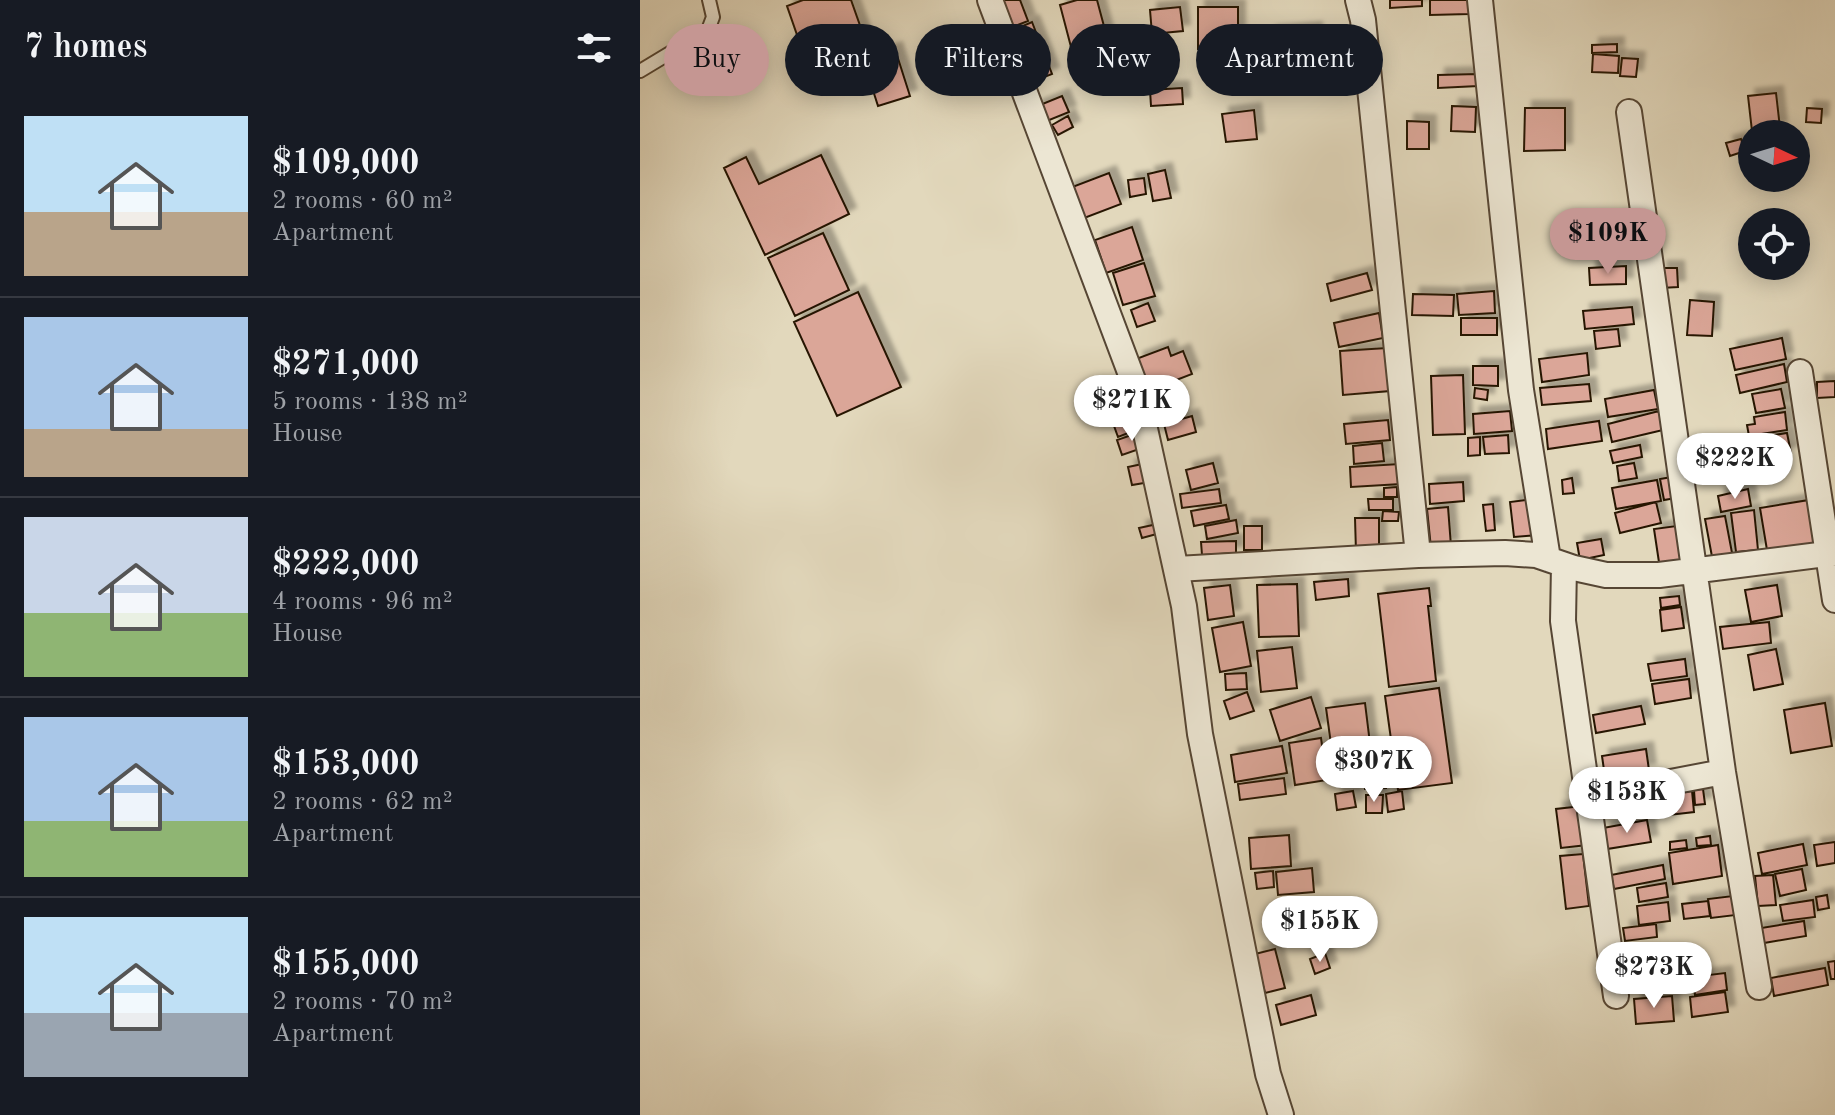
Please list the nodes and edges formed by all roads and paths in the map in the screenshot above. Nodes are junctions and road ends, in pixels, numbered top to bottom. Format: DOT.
graph roads {
  1 [pos="709,0"];
  2 [pos="990,0"];
  3 [pos="1358,0"];
  4 [pos="1480,0"];
  5 [pos="640,71"];
  6 [pos="1629,112"];
  7 [pos="1800,372"];
  8 [pos="1831,553"];
  9 [pos="1418,555"];
  10 [pos="1556,562"];
  11 [pos="1177,569"];
  12 [pos="1695,571"];
  13 [pos="1835,600"];
  14 [pos="1723,772"];
  15 [pos="1587,798"];
  16 [pos="1759,987"];
  17 [pos="1616,996"];
  18 [pos="1281,1115"];
  1 -- 5 [label="lane"];
  2 -- 11 [label="street"];
  3 -- 9 [label="street"];
  4 -- 10 [label="street"];
  6 -- 12 [label="street"];
  7 -- 8 [label="street"];
  8 -- 12 [label="street"];
  8 -- 13 [label="street"];
  9 -- 10 [label="street"];
  9 -- 11 [label="street"];
  10 -- 12 [label="street"];
  10 -- 15 [label="street"];
  11 -- 18 [label="street"];
  12 -- 14 [label="street"];
  14 -- 15 [label="street"];
  14 -- 16 [label="street"];
  15 -- 17 [label="street"];
}
